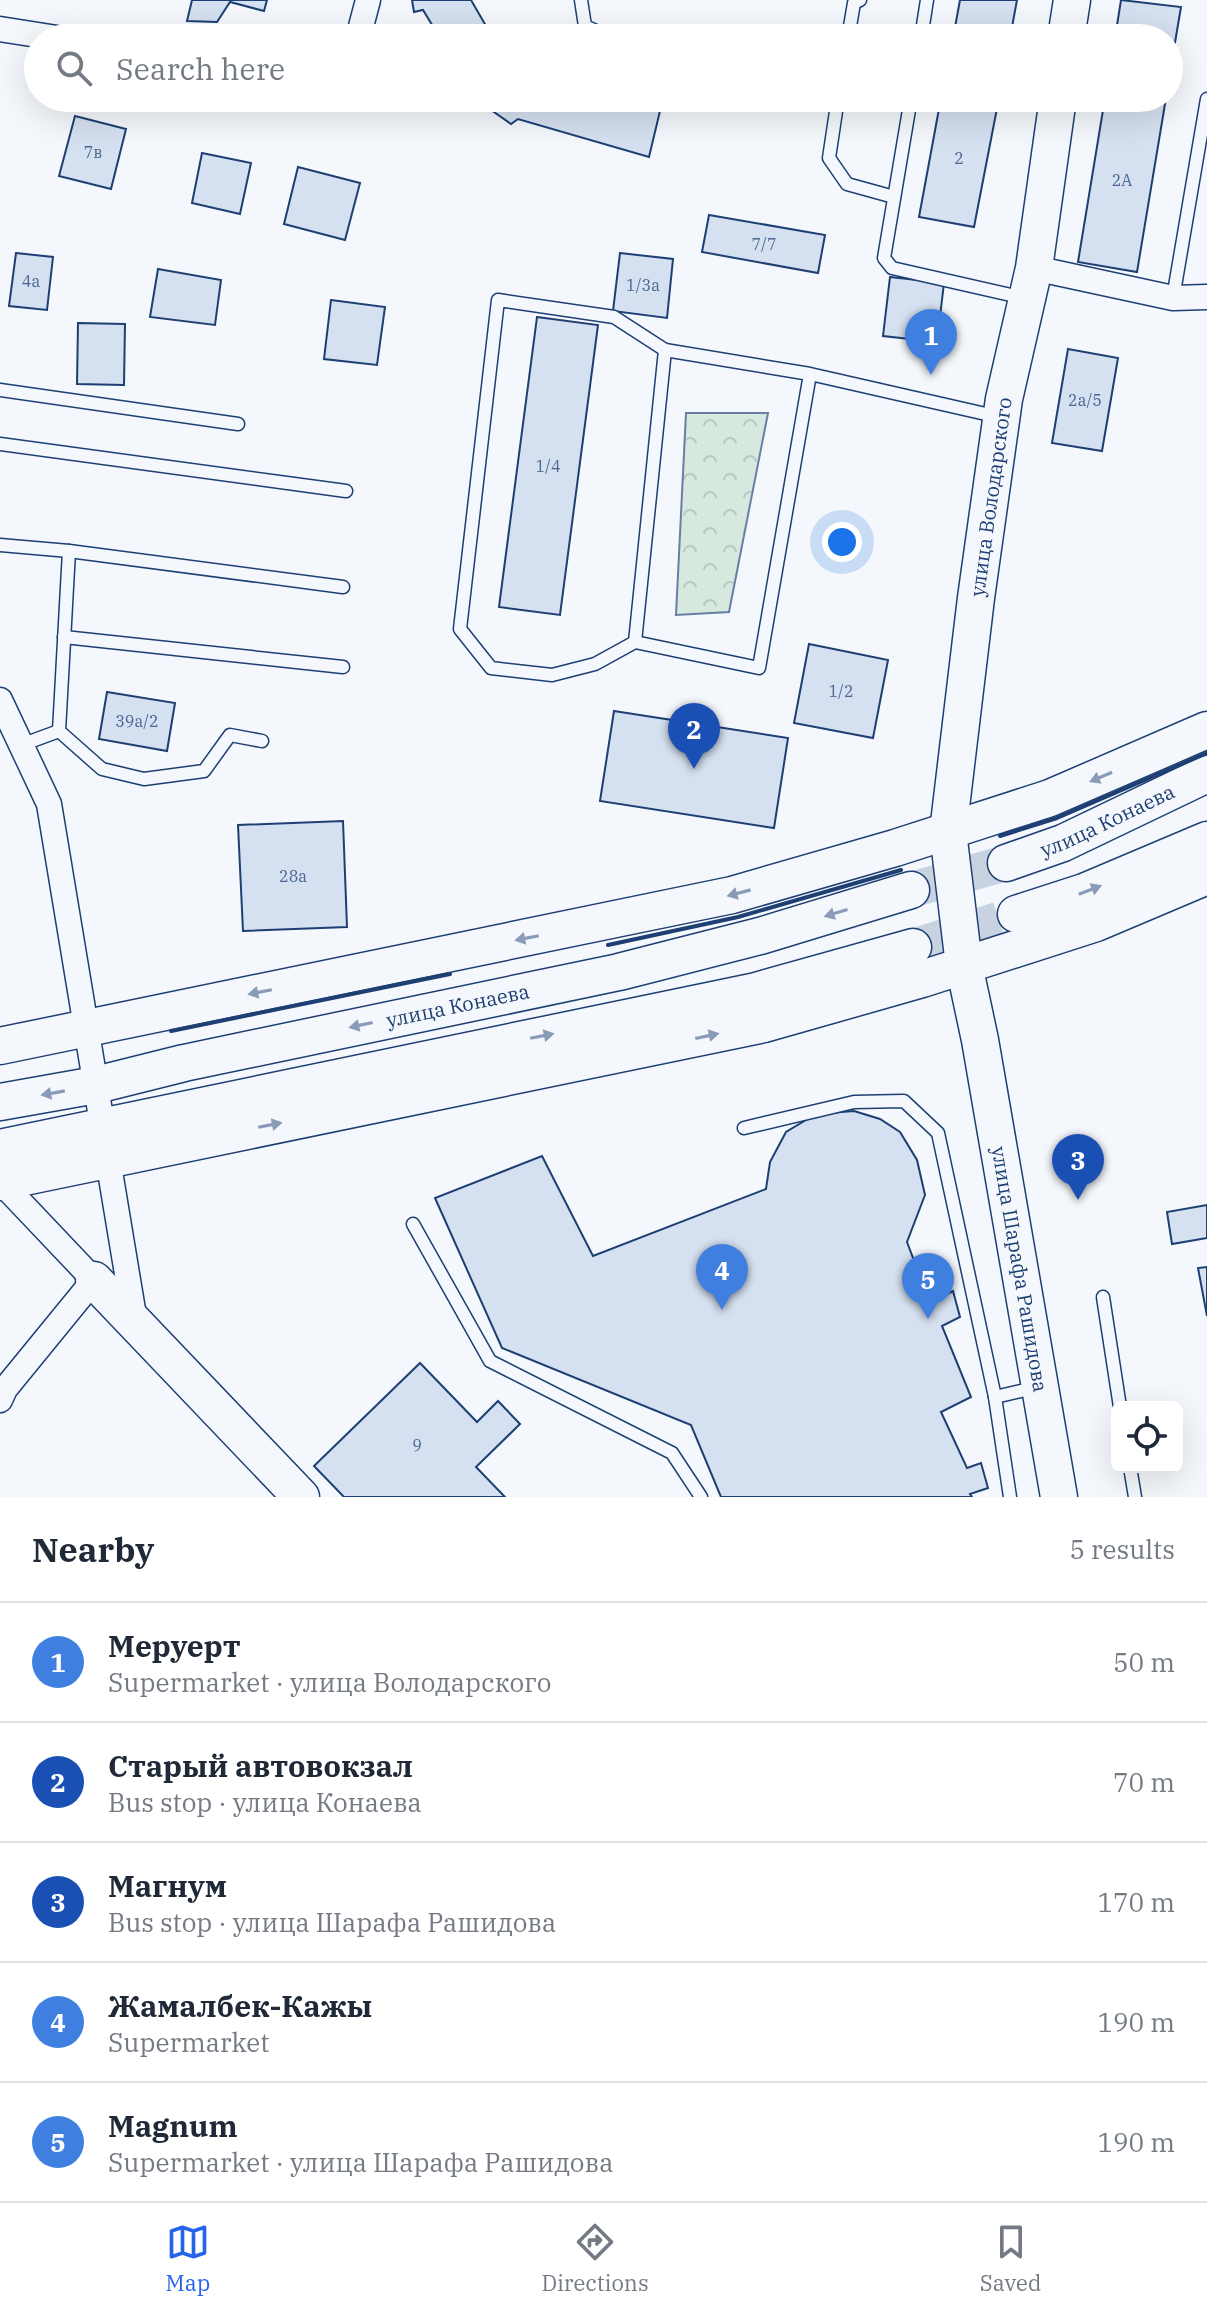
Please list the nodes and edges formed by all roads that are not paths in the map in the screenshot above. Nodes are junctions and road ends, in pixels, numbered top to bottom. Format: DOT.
graph roads {
  1 [pos="368,0"];
  2 [pos="581,0"];
  3 [pos="860,0"];
  4 [pos="927,0"];
  5 [pos="1072,0"];
  6 [pos="362,24"];
  7 [pos="585,24"];
  8 [pos="850,24"];
  9 [pos="923,24"];
  10 [pos="1068,24"];
  11 [pos="0,29"];
  12 [pos="24,33"];
  13 [pos="1207,99"];
  14 [pos="836,112"];
  15 [pos="909,112"];
  16 [pos="1056,112"];
  17 [pos="894,197"];
  18 [pos="1030,283"];
  19 [pos="1207,297"];
  20 [pos="1173,298"];
  21 [pos="665,350"];
  22 [pos="810,374"];
  23 [pos="0,390"];
  24 [pos="1002,418"];
  25 [pos="238,424"];
  26 [pos="0,444"];
  27 [pos="346,491"];
  28 [pos="0,545"];
  29 [pos="69,551"];
  30 [pos="343,587"];
  31 [pos="64,637"];
  32 [pos="635,642"];
  33 [pos="343,667"];
  34 [pos="0,700"];
  35 [pos="1207,730"];
  36 [pos="59,731"];
  37 [pos="262,741"];
  38 [pos="21,745"];
  39 [pos="1207,774"];
  40 [pos="948,832"];
  41 [pos="1207,840"];
  42 [pos="1006,863"];
  43 [pos="1207,876"];
  44 [pos="911,890"];
  45 [pos="1016,914"];
  46 [pos="913,947"];
  47 [pos="964,965"];
  48 [pos="87,1027"];
  49 [pos="0,1046"];
  50 [pos="96,1085"];
  51 [pos="0,1102"];
  52 [pos="744,1128"];
  53 [pos="106,1142"];
  54 [pos="0,1170"];
  55 [pos="413,1224"];
  56 [pos="94,1280"];
  57 [pos="1103,1297"];
  58 [pos="135,1322"];
  59 [pos="1041,1386"];
  60 [pos="995,1397"];
  61 [pos="0,1400"];
  62 [pos="1119,1401"];
  63 [pos="1131,1473"];
  64 [pos="301,1497"];
  65 [pos="701,1497"];
  66 [pos="1010,1497"];
  67 [pos="1059,1497"];
  68 [pos="1135,1497"];
  1 -- 6 [label="street"];
  2 -- 7 [label="lane"];
  3 -- 8 [label="lane"];
  4 -- 9 [label="lane"];
  5 -- 10 [label="main road"];
  11 -- 12 [label="street"];
  13 -- 20 [label="lane"];
  14 -- 17 [label="lane"];
  15 -- 17 [label="lane"];
  16 -- 18 [label="main road, улица Володарского"];
  17 -- 18 [label="lane"];
  18 -- 20 [label="street"];
  18 -- 24 [label="main road, улица Володарского"];
  19 -- 20 [label="street"];
  21 -- 22 [label="lane"];
  21 -- 32 [label="lane"];
  21 -- 32 [label="lane"];
  22 -- 24 [label="lane"];
  22 -- 32 [label="lane"];
  23 -- 25 [label="lane"];
  24 -- 40 [label="main road, улица Володарского"];
  26 -- 27 [label="lane"];
  28 -- 29 [label="lane"];
  29 -- 30 [label="lane"];
  29 -- 31 [label="lane"];
  31 -- 33 [label="lane"];
  31 -- 36 [label="lane"];
  34 -- 38 [label="street"];
  35 -- 40 [label="main road, улица Конаева, one-way"];
  36 -- 37 [label="lane"];
  36 -- 38 [label="lane"];
  38 -- 48 [label="street"];
  39 -- 42 [label="main road, улица Конаева"];
  40 -- 47 [label="main road, улица Володарского"];
  40 -- 48 [label="main road, улица Конаева, one-way"];
  45 -- 41 [label="main road, one-way"];
  43 -- 47 [label="main road"];
  44 -- 50 [label="main road, улица Конаева, one-way"];
  53 -- 46 [label="main road, one-way"];
  53 -- 47 [label="main road, one-way"];
  47 -- 59 [label="main road, улица Шарафа Рашидова"];
  48 -- 49 [label="main road, улица Конаева"];
  48 -- 50 [label="street"];
  50 -- 51 [label="main road, улица Конаева, one-way"];
  50 -- 53 [label="street"];
  52 -- 60 [label="lane"];
  53 -- 54 [label="main road"];
  53 -- 58 [label="street"];
  54 -- 56 [label="street"];
  55 -- 65 [label="lane"];
  56 -- 58 [label="main road"];
  56 -- 61 [label="street"];
  57 -- 62 [label="lane"];
  58 -- 64 [label="main road"];
  59 -- 60 [label="lane"];
  59 -- 67 [label="main road, улица Шарафа Рашидова"];
  60 -- 66 [label="lane"];
  63 -- 68 [label="lane"];
}
